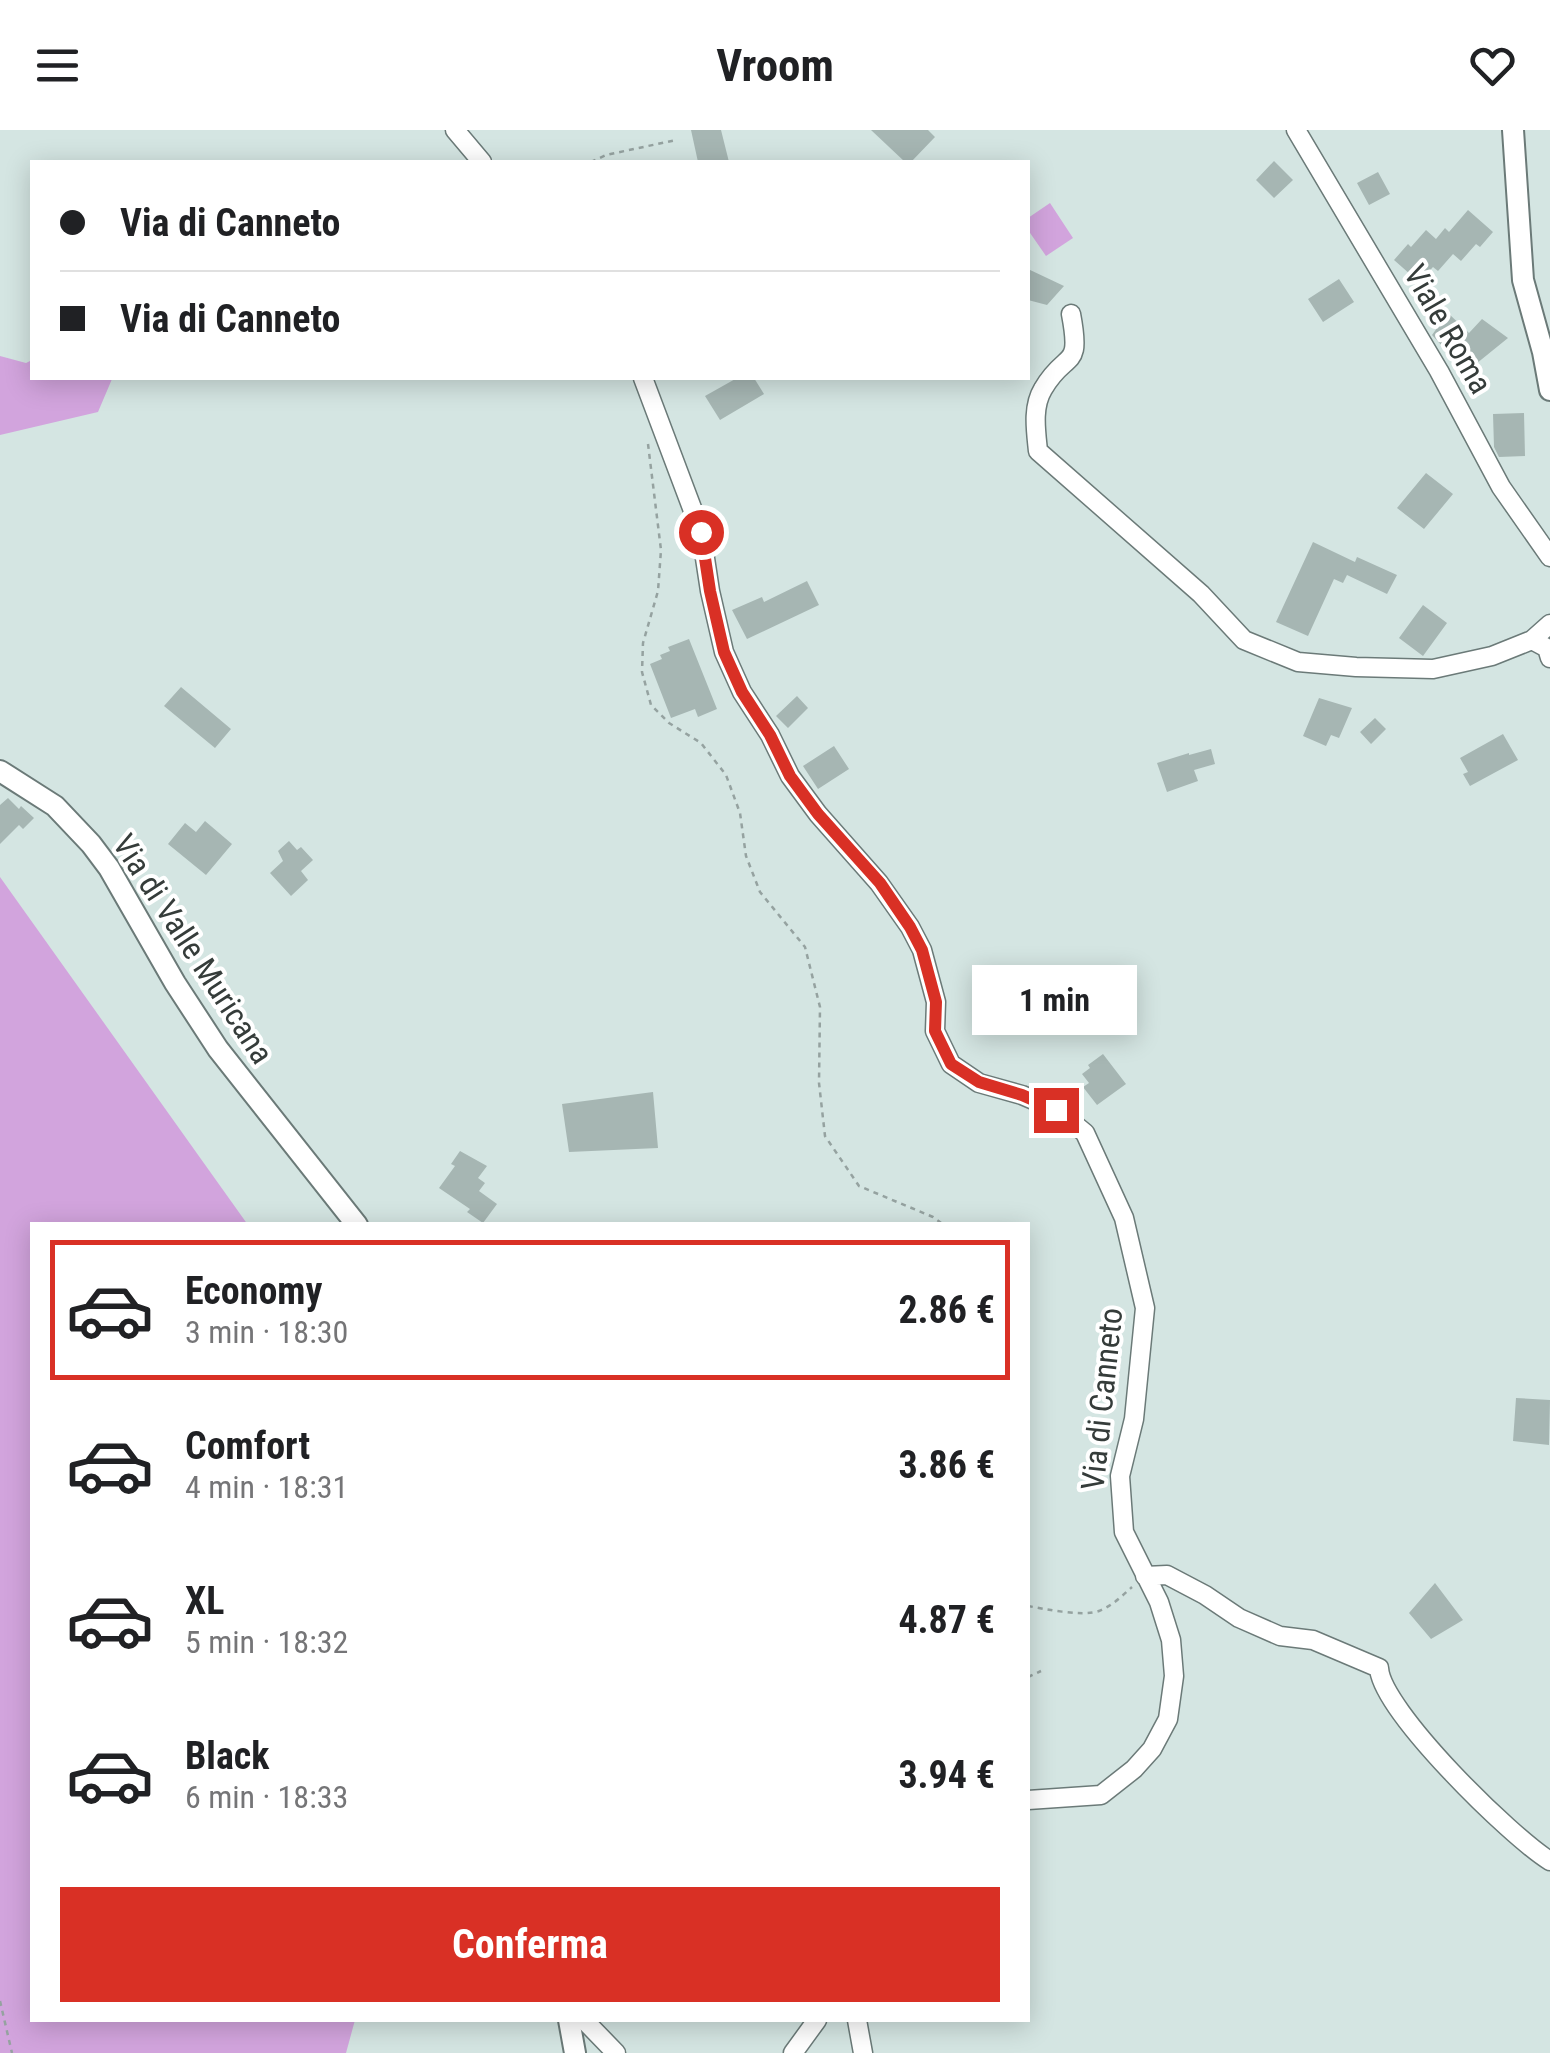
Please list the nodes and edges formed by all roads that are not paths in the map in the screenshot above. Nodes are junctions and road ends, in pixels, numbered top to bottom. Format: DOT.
graph roads {
  1 [pos="456,130"];
  2 [pos="1296,130"];
  3 [pos="1514,130"];
  4 [pos="480,160"];
  5 [pos="1071,314"];
  6 [pos="644,380"];
  7 [pos="1550,390"];
  8 [pos="1550,557"];
  9 [pos="1550,624"];
  10 [pos="1532,640"];
  11 [pos="1550,658"];
  12 [pos="0,771"];
  13 [pos="355,1222"];
  14 [pos="1146,1576"];
  15 [pos="1030,1800"];
  16 [pos="1550,1861"];
  17 [pos="569,2022"];
  18 [pos="586,2022"];
  19 [pos="816,2022"];
  20 [pos="857,2022"];
  21 [pos="575,2053"];
  22 [pos="616,2053"];
  23 [pos="793,2053"];
  24 [pos="863,2053"];
  1 -- 4 [label="street"];
  2 -- 8 [label="street, Viale Roma"];
  3 -- 7 [label="street"];
  5 -- 10 [label="street"];
  6 -- 14 [label="street, Via di Canneto"];
  9 -- 10 [label="street"];
  10 -- 11 [label="street"];
  12 -- 13 [label="street, Via di Valle Muricana"];
  14 -- 15 [label="street, Via di Canneto"];
  14 -- 16 [label="street"];
  17 -- 21 [label="street"];
  18 -- 22 [label="street"];
  19 -- 23 [label="street"];
  20 -- 24 [label="street"];
}
